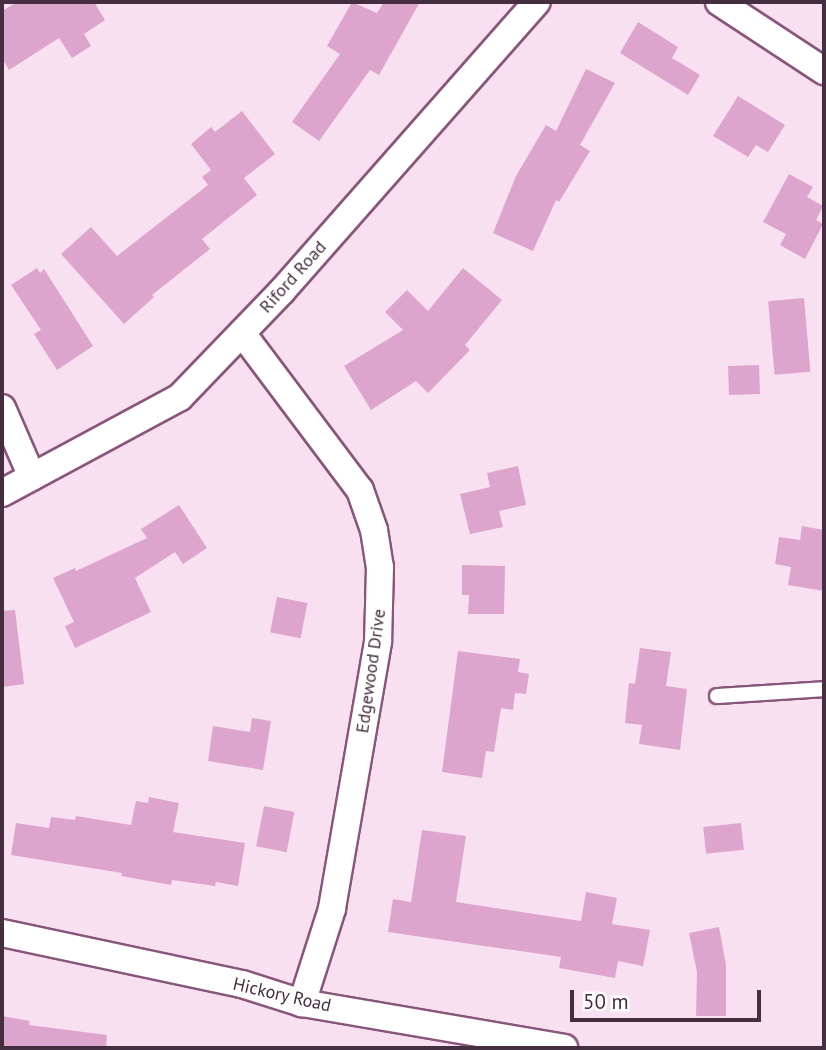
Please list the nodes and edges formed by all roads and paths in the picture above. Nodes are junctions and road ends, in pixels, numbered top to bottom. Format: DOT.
graph roads {
  1 [pos="537,2"];
  2 [pos="719,2"];
  3 [pos="824,71"];
  4 [pos="242,333"];
  5 [pos="2,408"];
  6 [pos="32,477"];
  7 [pos="2,493"];
  8 [pos="824,689"];
  9 [pos="717,696"];
  10 [pos="2,933"];
  11 [pos="302,1003"];
  12 [pos="564,1048"];
  1 -- 4 [label="street, Riford Road"];
  2 -- 3 [label="street"];
  4 -- 6 [label="street, Riford Road"];
  4 -- 11 [label="street, Edgewood Drive"];
  5 -- 6 [label="street"];
  6 -- 7 [label="street, Riford Road"];
  8 -- 9 [label="lane"];
  10 -- 11 [label="street, Hickory Road"];
  11 -- 12 [label="street, Hickory Road"];
}
